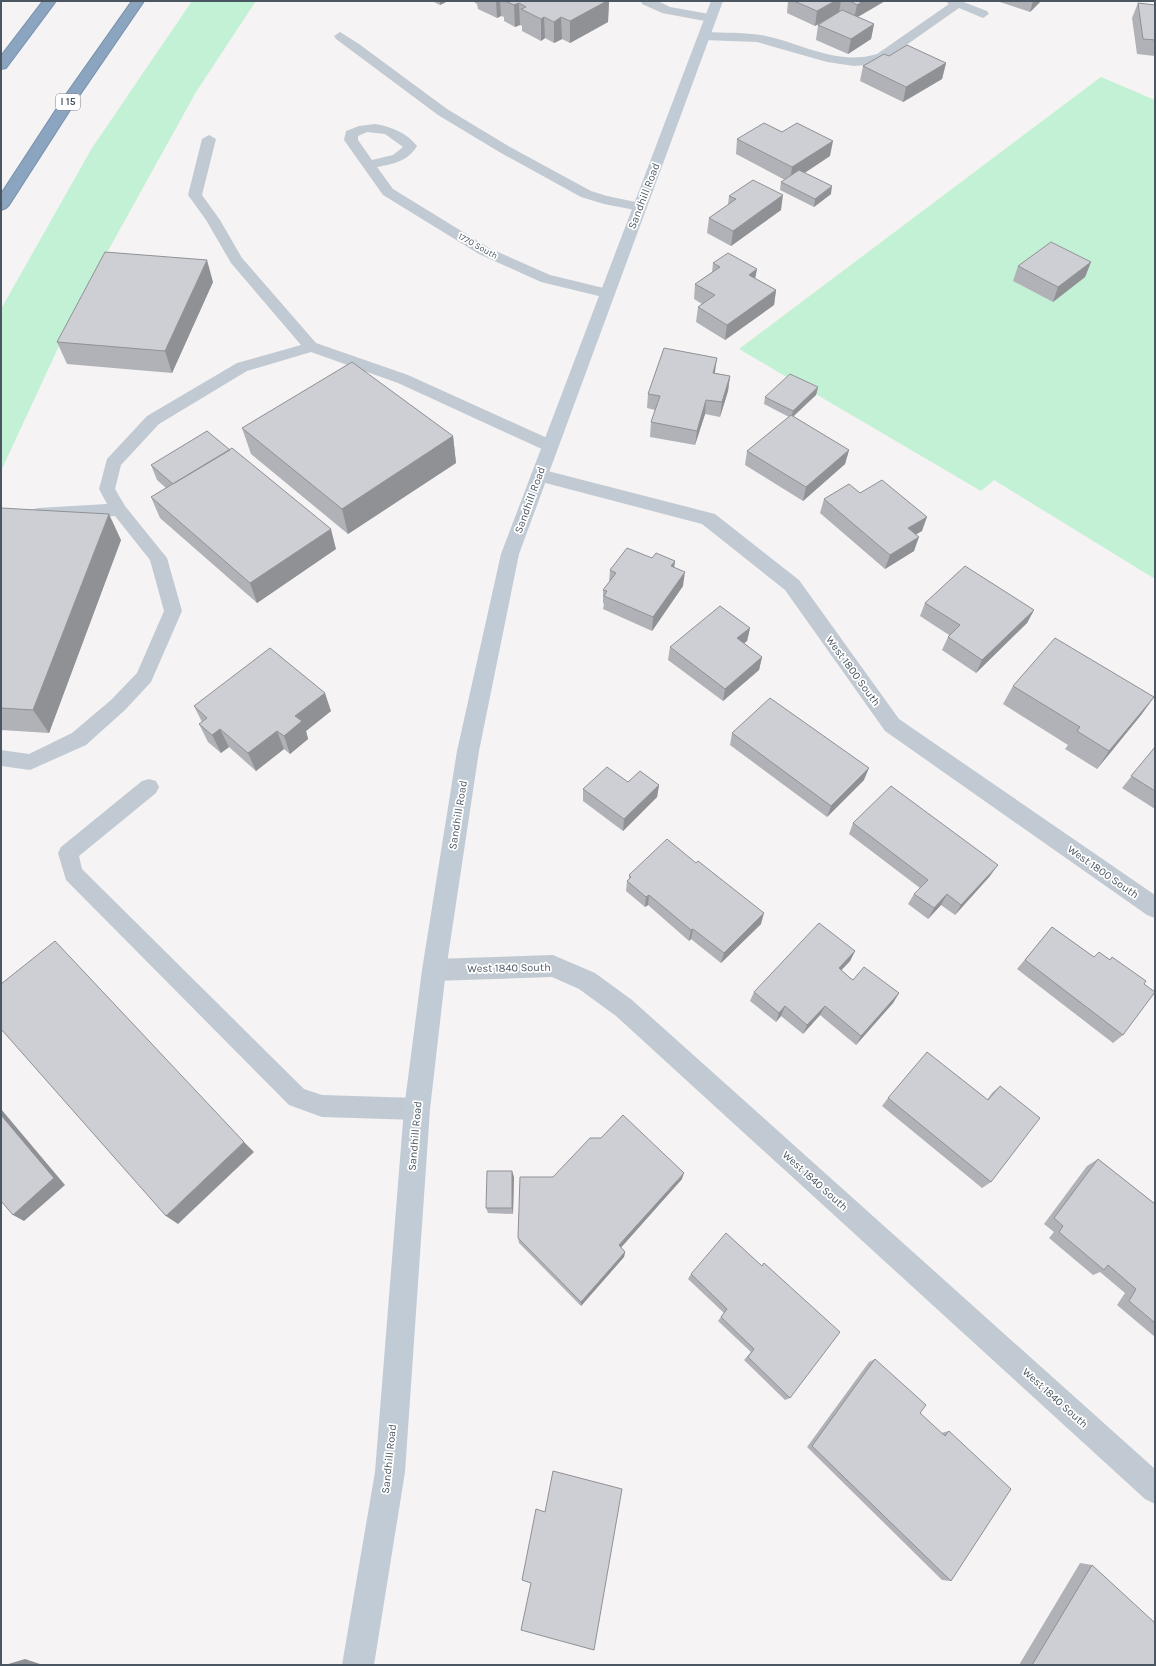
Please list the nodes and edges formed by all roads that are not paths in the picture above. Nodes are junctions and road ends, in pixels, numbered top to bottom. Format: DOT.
graph roads {
  1 [pos="50,1"];
  2 [pos="138,1"];
  3 [pos="647,1"];
  4 [pos="954,2"];
  5 [pos="983,14"];
  6 [pos="710,18"];
  7 [pos="340,36"];
  8 [pos="1,65"];
  9 [pos="209,139"];
  10 [pos="369,165"];
  11 [pos="1,205"];
  12 [pos="640,207"];
  13 [pos="607,293"];
  14 [pos="311,347"];
  15 [pos="550,446"];
  16 [pos="540,475"];
  17 [pos="119,510"];
  18 [pos="1,524"];
  19 [pos="1,758"];
  20 [pos="149,787"];
  21 [pos="1155,908"];
  22 [pos="434,970"];
  23 [pos="417,1109"];
  24 [pos="1155,1489"];
  25 [pos="358,1665"];
  1 -- 8 [label="highway"];
  2 -- 11 [label="highway, I 15"];
  3 -- 6 [label="street"];
  4 -- 5 [label="lane"];
  4 -- 6 [label="lane"];
  6 -- 12 [label="street, Sandhill Road"];
  7 -- 12 [label="lane"];
  9 -- 14 [label="lane"];
  10 -- 13 [label="lane, 1770 South"];
  12 -- 13 [label="street, Sandhill Road"];
  13 -- 15 [label="street, Sandhill Road"];
  14 -- 15 [label="lane"];
  14 -- 17 [label="lane"];
  15 -- 16 [label="street, Sandhill Road"];
  16 -- 21 [label="street, West 1800 South"];
  16 -- 22 [label="street, Sandhill Road"];
  17 -- 18 [label="lane"];
  17 -- 19 [label="lane"];
  20 -- 23 [label="lane"];
  22 -- 23 [label="street, Sandhill Road"];
  22 -- 24 [label="street, West 1840 South"];
  23 -- 25 [label="street, Sandhill Road"];
}
